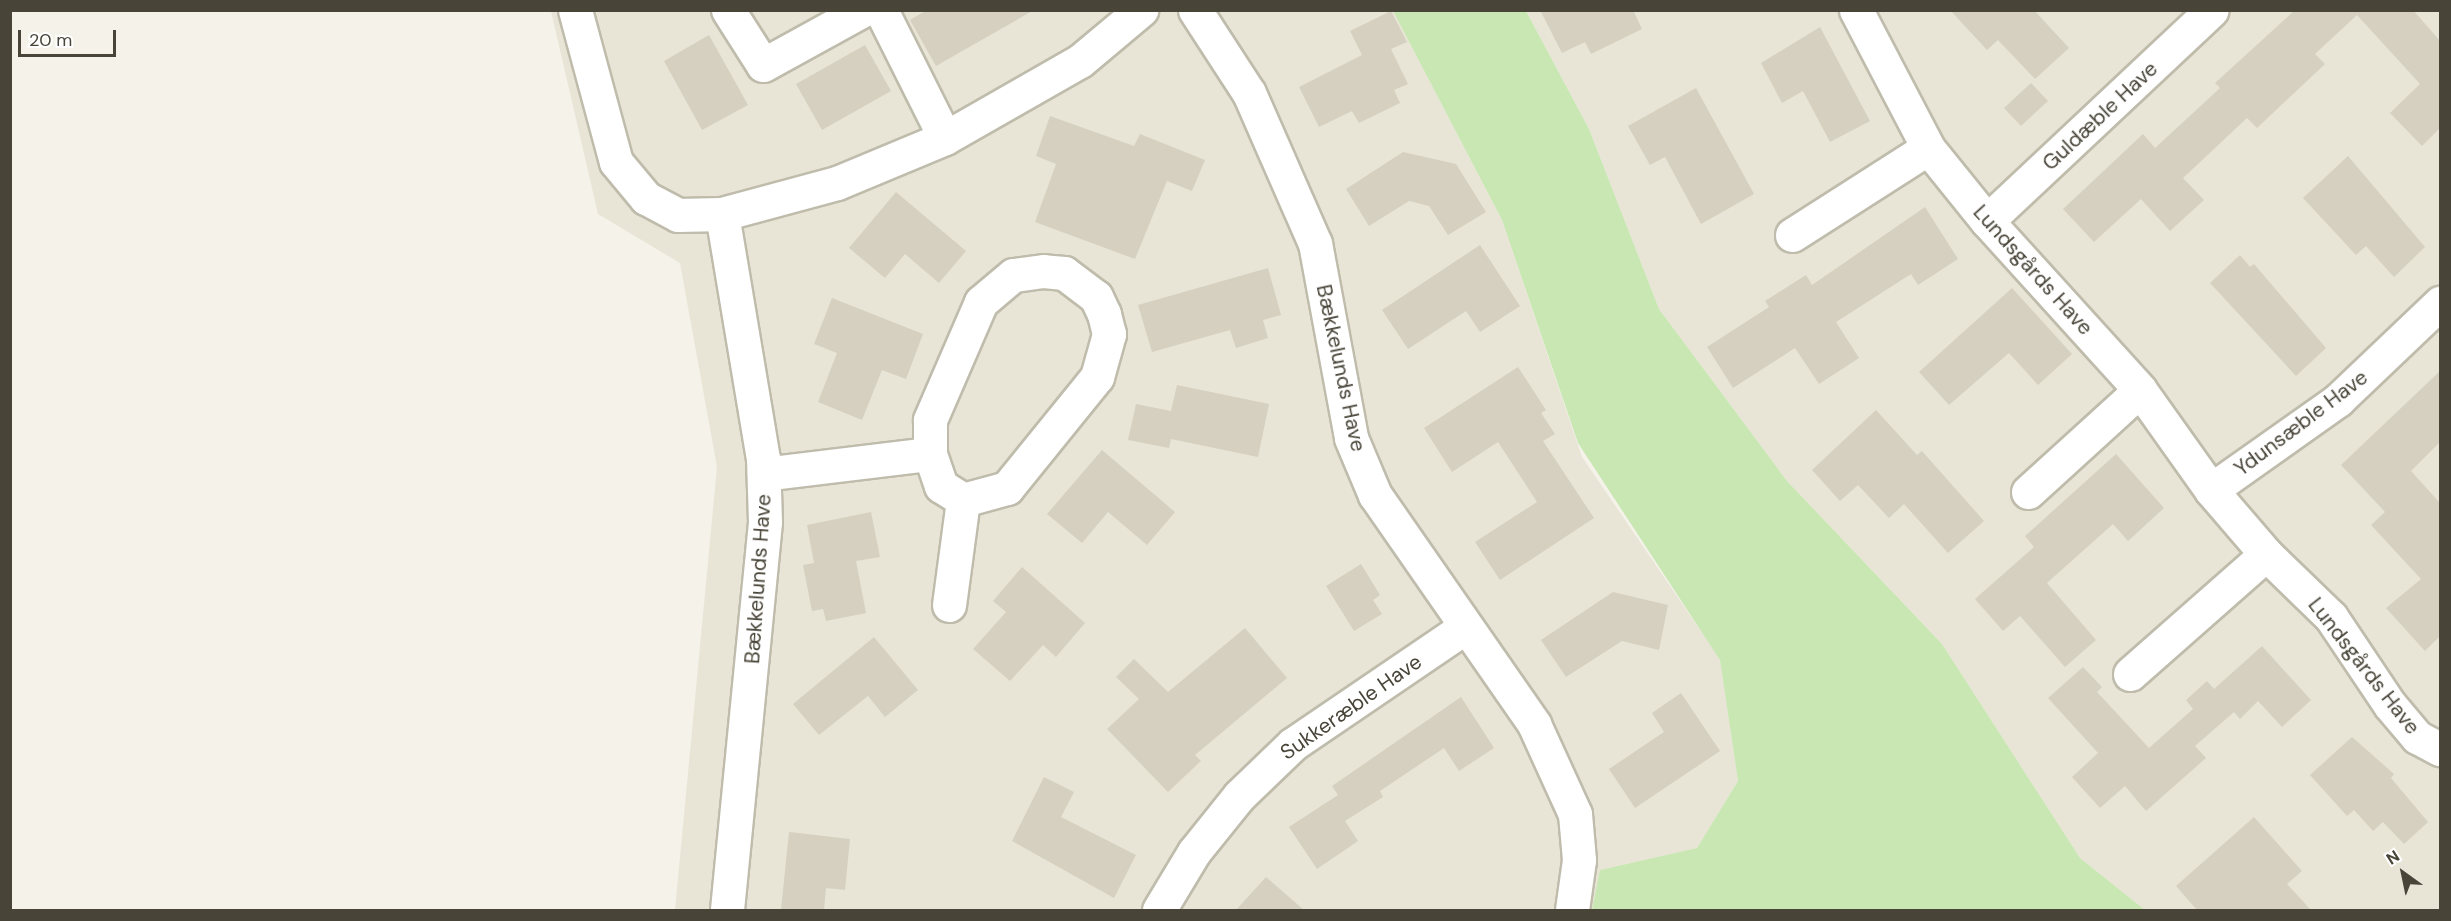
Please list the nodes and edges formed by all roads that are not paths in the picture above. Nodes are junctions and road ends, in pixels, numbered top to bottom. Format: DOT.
graph roads {
  1 [pos="576,10"];
  2 [pos="728,10"];
  3 [pos="863,10"];
  4 [pos="881,10"];
  5 [pos="1141,10"];
  6 [pos="1195,10"];
  7 [pos="1856,10"];
  8 [pos="2212,10"];
  9 [pos="945,138"];
  10 [pos="1928,148"];
  11 [pos="722,214"];
  12 [pos="1988,221"];
  13 [pos="1792,235"];
  14 [pos="2440,303"];
  15 [pos="2140,390"];
  16 [pos="930,454"];
  17 [pos="764,474"];
  18 [pos="2211,490"];
  19 [pos="2028,492"];
  20 [pos="963,500"];
  21 [pos="2266,554"];
  22 [pos="949,605"];
  23 [pos="1465,627"];
  24 [pos="2130,674"];
  25 [pos="2440,749"];
  26 [pos="727,910"];
  27 [pos="1159,910"];
  28 [pos="1572,910"];
  1 -- 11 [label="street"];
  2 -- 3 [label="street"];
  4 -- 9 [label="street"];
  5 -- 9 [label="street"];
  6 -- 23 [label="street, Bækkelunds Have"];
  7 -- 10 [label="street, Lundsgårds Have"];
  8 -- 12 [label="street, Guldæble Have"];
  9 -- 11 [label="street"];
  10 -- 12 [label="street, Lundsgårds Have"];
  10 -- 13 [label="street"];
  11 -- 17 [label="street, Bækkelunds Have"];
  12 -- 15 [label="street, Lundsgårds Have"];
  14 -- 18 [label="street, Ydunsæble Have"];
  15 -- 18 [label="street, Lundsgårds Have"];
  15 -- 19 [label="street"];
  16 -- 17 [label="street"];
  16 -- 20 [label="street"];
  16 -- 20 [label="street"];
  17 -- 26 [label="street, Bækkelunds Have"];
  18 -- 21 [label="street, Lundsgårds Have"];
  20 -- 22 [label="street"];
  21 -- 24 [label="street"];
  21 -- 25 [label="street, Lundsgårds Have"];
  23 -- 27 [label="street, Sukkeræble Have"];
  23 -- 28 [label="street, Bækkelunds Have"];
}
